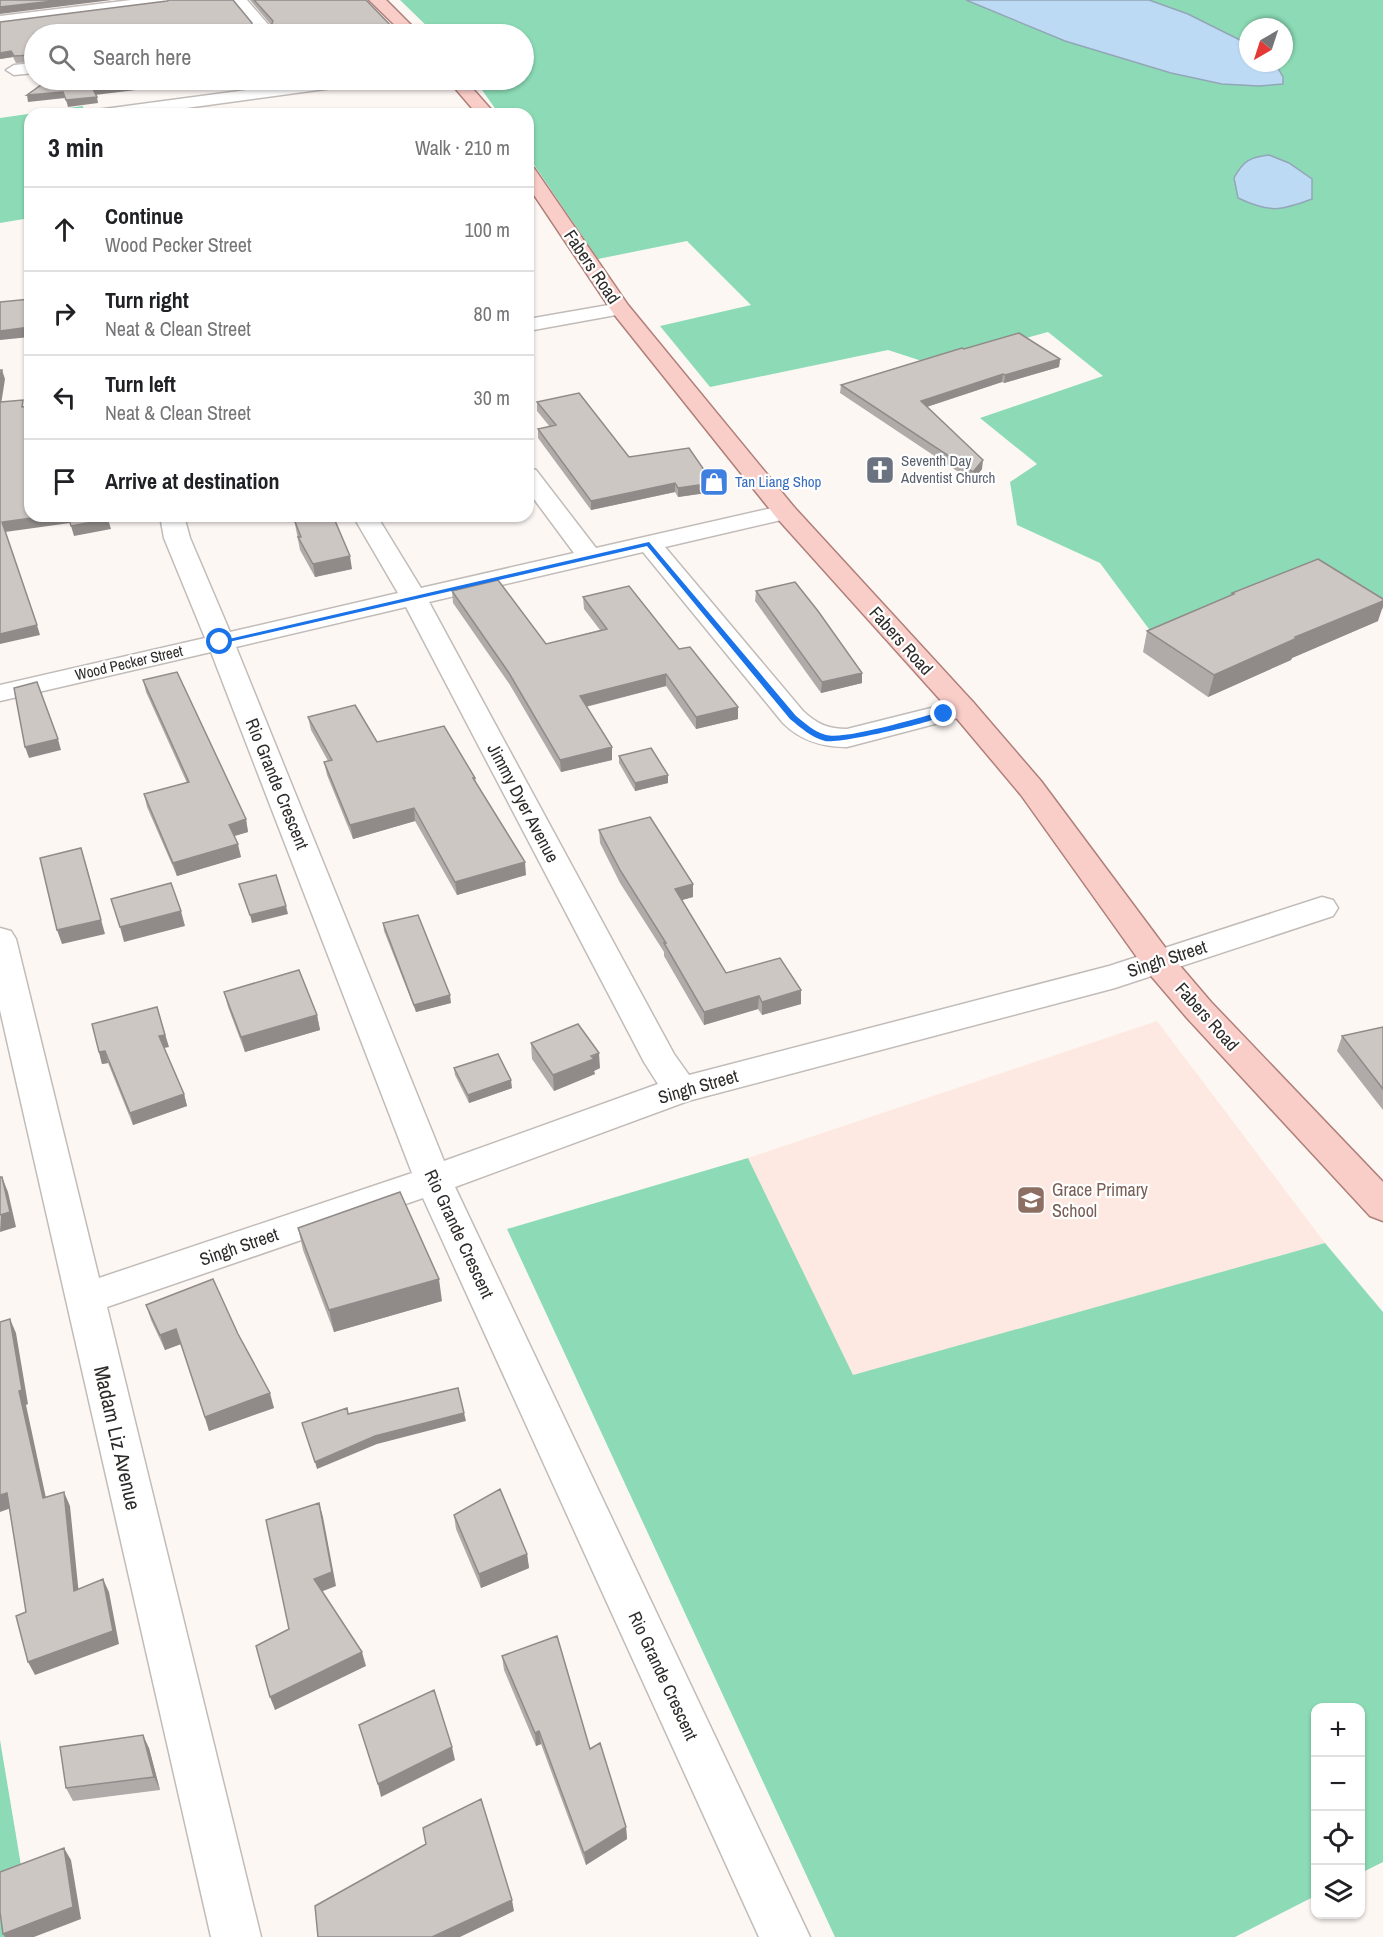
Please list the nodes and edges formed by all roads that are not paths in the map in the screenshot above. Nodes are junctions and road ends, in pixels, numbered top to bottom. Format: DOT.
graph roads {
  1 [pos="168,0"];
  2 [pos="239,0"];
  3 [pos="377,0"];
  4 [pos="0,21"];
  5 [pos="260,24"];
  6 [pos="402,24"];
  7 [pos="24,69"];
  8 [pos="14,70"];
  9 [pos="281,90"];
  10 [pos="465,90"];
  11 [pos="148,108"];
  12 [pos="481,108"];
  13 [pos="534,181"];
  14 [pos="620,309"];
  15 [pos="534,324"];
  16 [pos="534,483"];
  17 [pos="784,512"];
  18 [pos="173,522"];
  19 [pos="369,522"];
  20 [pos="649,544"];
  21 [pos="590,557"];
  22 [pos="414,598"];
  23 [pos="220,642"];
  24 [pos="0,693"];
  25 [pos="963,708"];
  26 [pos="1322,908"];
  27 [pos="0,939"];
  28 [pos="1158,962"];
  29 [pos="681,1090"];
  30 [pos="433,1180"];
  31 [pos="1383,1206"];
  32 [pos="84,1299"];
  33 [pos="236,1937"];
  34 [pos="784,1937"];
  1 -- 4 [label="street"];
  2 -- 5 [label="street"];
  3 -- 6 [label="main road"];
  7 -- 8 [label="street"];
  9 -- 11 [label="street"];
  10 -- 12 [label="main road"];
  13 -- 14 [label="main road, Fabers Road"];
  14 -- 15 [label="street"];
  14 -- 17 [label="main road, Fabers Road"];
  16 -- 21 [label="street"];
  17 -- 20 [label="street, Wood Pecker Street"];
  17 -- 25 [label="main road, Fabers Road"];
  18 -- 23 [label="street, Rio Grande Crescent"];
  19 -- 22 [label="street, Jimmy Dyer Avenue"];
  20 -- 21 [label="street, Wood Pecker Street"];
  20 -- 25 [label="street"];
  21 -- 22 [label="street, Wood Pecker Street"];
  22 -- 23 [label="street, Wood Pecker Street"];
  22 -- 29 [label="street, Jimmy Dyer Avenue"];
  23 -- 24 [label="street, Wood Pecker Street"];
  23 -- 30 [label="street, Rio Grande Crescent"];
  25 -- 28 [label="main road, Fabers Road"];
  26 -- 28 [label="street, Singh Street"];
  27 -- 32 [label="street, Madam Liz Avenue"];
  28 -- 29 [label="street, Singh Street"];
  28 -- 31 [label="main road, Fabers Road"];
  29 -- 30 [label="street, Singh Street"];
  30 -- 32 [label="street, Singh Street"];
  30 -- 34 [label="street, Rio Grande Crescent"];
  32 -- 33 [label="street, Madam Liz Avenue"];
}
